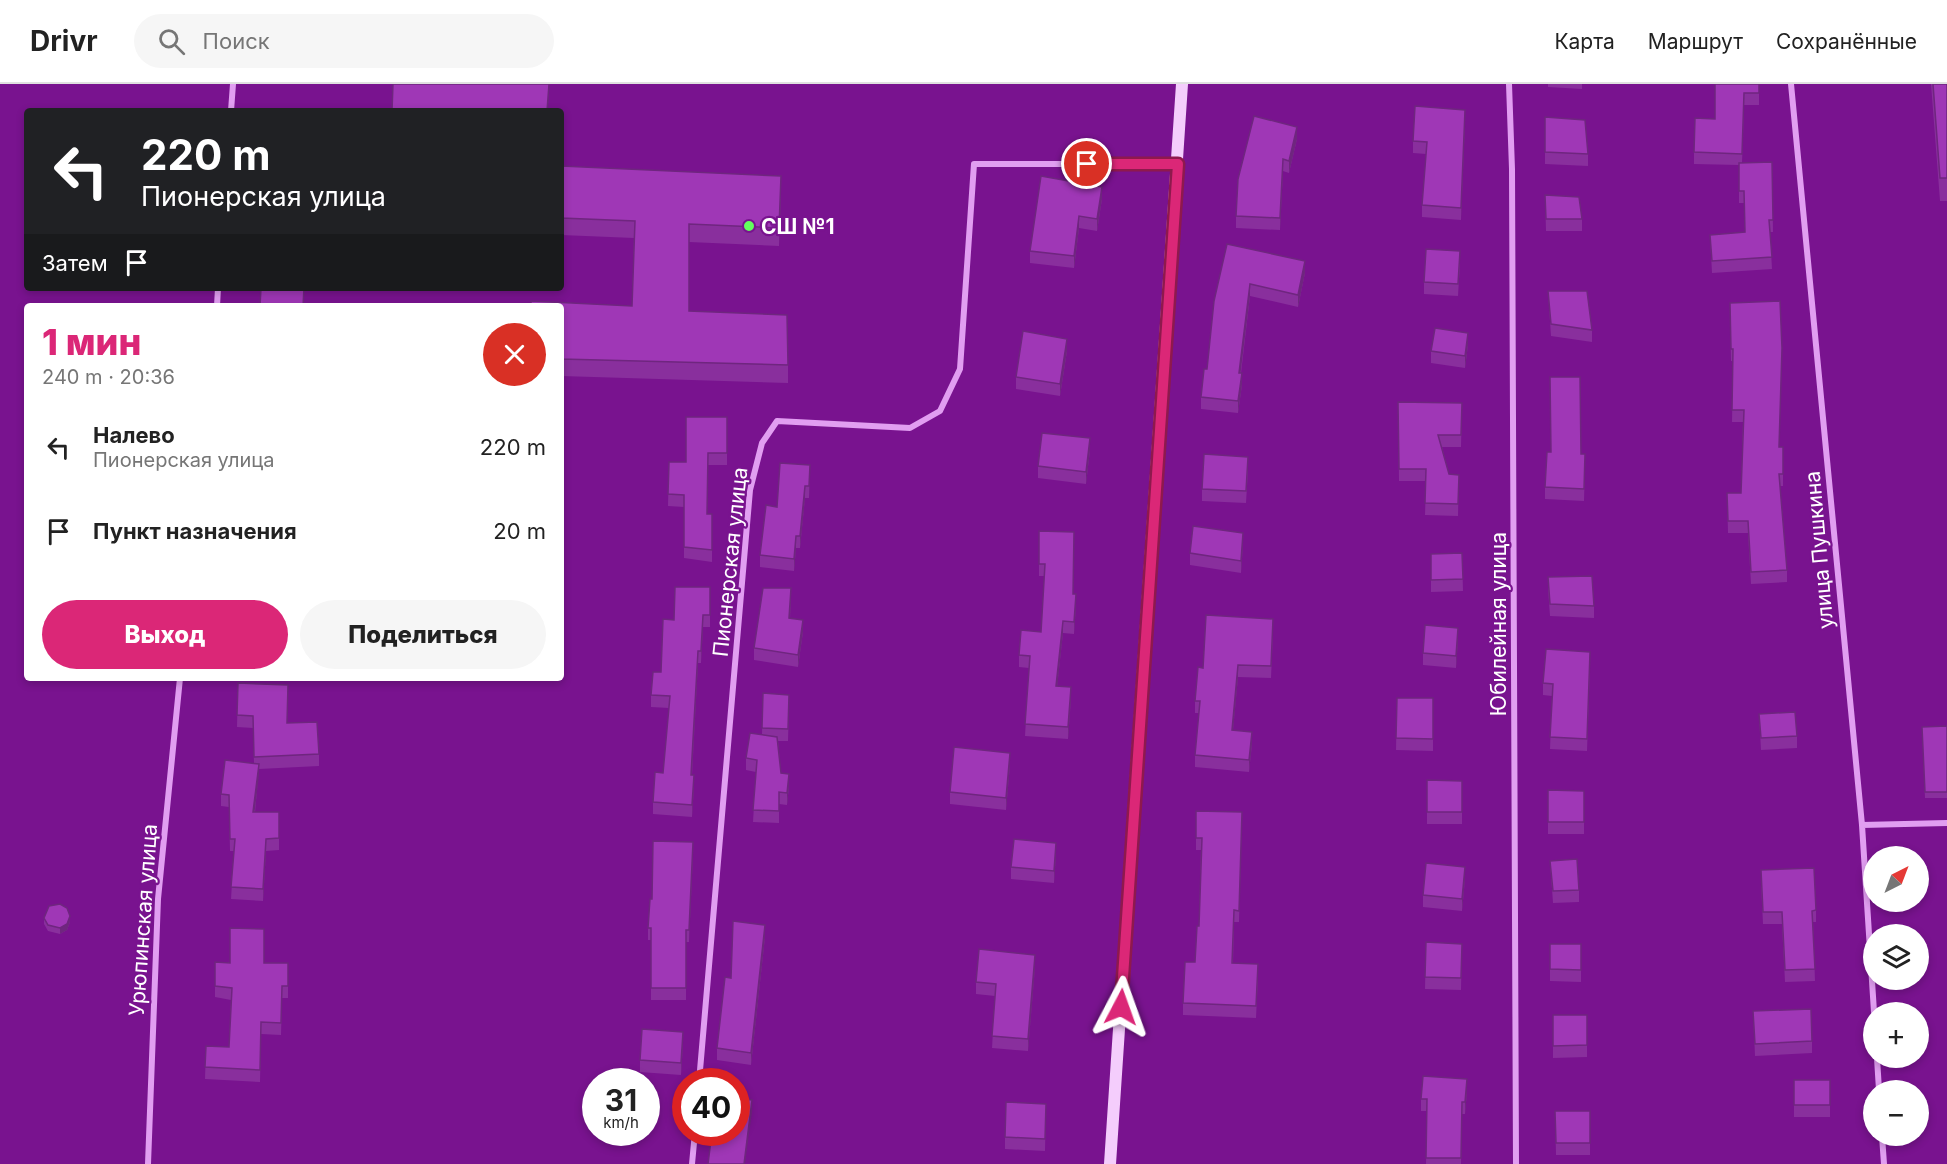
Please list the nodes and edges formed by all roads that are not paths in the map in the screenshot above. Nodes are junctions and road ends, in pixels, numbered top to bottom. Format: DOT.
graph roads {
  1 [pos="233,84"];
  2 [pos="1182,84"];
  3 [pos="1509,84"];
  4 [pos="1791,84"];
  5 [pos="231,108"];
  6 [pos="1178,164"];
  7 [pos="180,681"];
  8 [pos="1947,823"];
  9 [pos="1862,825"];
  10 [pos="1873,1002"];
  11 [pos="700,1068"];
  12 [pos="694,1146"];
  13 [pos="1883,1146"];
  14 [pos="148,1164"];
  15 [pos="692,1164"];
  16 [pos="1110,1164"];
  17 [pos="1516,1164"];
  18 [pos="1884,1164"];
  1 -- 5 [label="street"];
  2 -- 6 [label="street"];
  3 -- 17 [label="street, Юбилейная улица"];
  4 -- 9 [label="street, улица Пушкина"];
  6 -- 11 [label="street, Пионерская улица"];
  6 -- 16 [label="street"];
  7 -- 14 [label="street, Урюпинская улица"];
  8 -- 9 [label="street"];
  9 -- 10 [label="street, улица Пушкина"];
  12 -- 15 [label="street"];
  13 -- 18 [label="street"];
}
